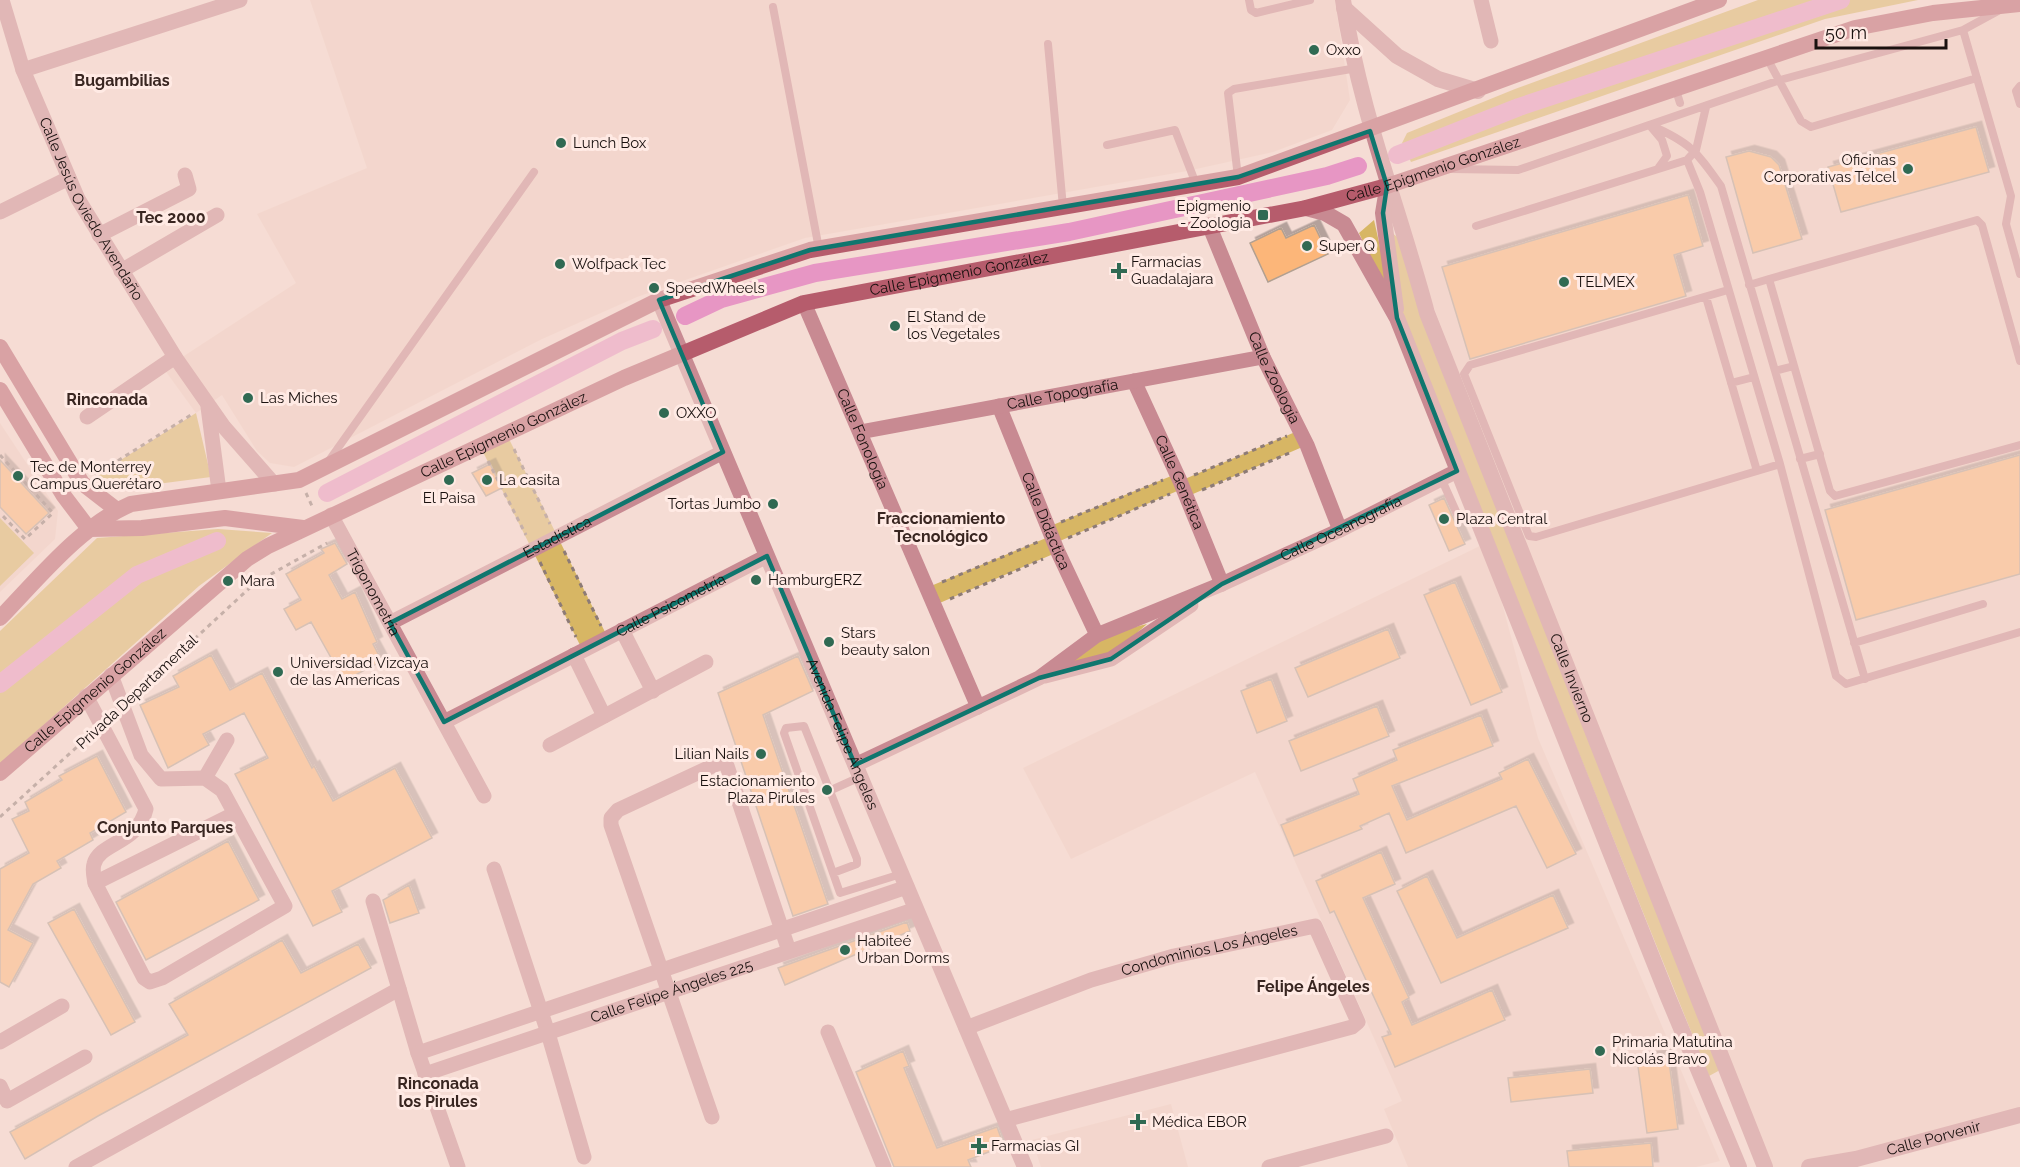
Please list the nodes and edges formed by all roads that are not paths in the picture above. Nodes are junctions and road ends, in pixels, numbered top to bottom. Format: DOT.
graph roads {
  1 [pos="2,0"];
  2 [pos="240,0"];
  3 [pos="1249,0"];
  4 [pos="1310,0"];
  5 [pos="1481,0"];
  6 [pos="1719,0"];
  7 [pos="1344,4"];
  8 [pos="2015,4"];
  9 [pos="773,7"];
  10 [pos="1963,30"];
  11 [pos="1491,41"];
  12 [pos="1048,44"];
  13 [pos="1767,57"];
  14 [pos="1357,68"];
  15 [pos="23,70"];
  16 [pos="1977,78"];
  17 [pos="1780,80"];
  18 [pos="2020,86"];
  19 [pos="1478,91"];
  20 [pos="2020,104"];
  21 [pos="1706,107"];
  22 [pos="1650,126"];
  23 [pos="1371,134"];
  24 [pos="1107,145"];
  25 [pos="1696,150"];
  26 [pos="1687,159"];
  27 [pos="1440,168"];
  28 [pos="1658,168"];
  29 [pos="534,172"];
  30 [pos="185,175"];
  31 [pos="1238,177"];
  32 [pos="69,178"];
  33 [pos="1386,183"];
  34 [pos="1196,184"];
  35 [pos="1063,207"];
  36 [pos="1306,208"];
  37 [pos="0,212"];
  38 [pos="217,215"];
  39 [pos="1209,225"];
  40 [pos="1476,226"];
  41 [pos="99,235"];
  42 [pos="819,249"];
  43 [pos="121,271"];
  44 [pos="2020,274"];
  45 [pos="1769,279"];
  46 [pos="1749,285"];
  47 [pos="1728,290"];
  48 [pos="1706,297"];
  49 [pos="659,300"];
  50 [pos="804,303"];
  51 [pos="1398,318"];
  52 [pos="0,347"];
  53 [pos="681,353"];
  54 [pos="175,357"];
  55 [pos="1263,357"];
  56 [pos="2020,362"];
  57 [pos="1794,366"];
  58 [pos="1775,371"];
  59 [pos="1754,377"];
  60 [pos="1134,381"];
  61 [pos="1731,383"];
  62 [pos="0,390"];
  63 [pos="208,404"];
  64 [pos="999,406"];
  65 [pos="87,417"];
  66 [pos="860,432"];
  67 [pos="2020,445"];
  68 [pos="723,452"];
  69 [pos="1820,454"];
  70 [pos="1800,459"];
  71 [pos="1780,464"];
  72 [pos="323,468"];
  73 [pos="1457,471"];
  74 [pos="1757,471"];
  75 [pos="1441,478"];
  76 [pos="274,484"];
  77 [pos="219,491"];
  78 [pos="117,510"];
  79 [pos="325,518"];
  80 [pos="1459,518"];
  81 [pos="303,528"];
  82 [pos="89,529"];
  83 [pos="1341,530"];
  84 [pos="767,556"];
  85 [pos="1222,584"];
  86 [pos="1983,604"];
  87 [pos="0,618"];
  88 [pos="390,623"];
  89 [pos="622,630"];
  90 [pos="2020,632"];
  91 [pos="1097,635"];
  92 [pos="1854,643"];
  93 [pos="579,653"];
  94 [pos="706,662"];
  95 [pos="111,675"];
  96 [pos="1039,678"];
  97 [pos="1864,679"];
  98 [pos="653,690"];
  99 [pos="86,696"];
  100 [pos="978,707"];
  101 [pos="604,716"];
  102 [pos="444,722"];
  103 [pos="227,740"];
  104 [pos="550,745"];
  105 [pos="141,755"];
  106 [pos="123,766"];
  107 [pos="858,771"];
  108 [pos="0,773"];
  109 [pos="205,778"];
  110 [pos="829,791"];
  111 [pos="484,796"];
  112 [pos="234,814"];
  113 [pos="494,869"];
  114 [pos="833,873"];
  115 [pos="904,880"];
  116 [pos="95,883"];
  117 [pos="372,902"];
  118 [pos="916,909"];
  119 [pos="783,930"];
  120 [pos="789,951"];
  121 [pos="662,971"];
  122 [pos="399,989"];
  123 [pos="669,992"];
  124 [pos="62,1006"];
  125 [pos="541,1012"];
  126 [pos="966,1028"];
  127 [pos="828,1032"];
  128 [pos="548,1033"];
  129 [pos="0,1042"];
  130 [pos="418,1053"];
  131 [pos="85,1057"];
  132 [pos="425,1074"];
  133 [pos="0,1086"];
  134 [pos="2020,1115"];
  135 [pos="712,1117"];
  136 [pos="1005,1120"];
  137 [pos="1386,1136"];
  138 [pos="584,1157"];
  139 [pos="1020,1166"];
  140 [pos="76,1167"];
  141 [pos="458,1167"];
  142 [pos="884,1167"];
  143 [pos="1269,1167"];
  144 [pos="1739,1167"];
  145 [pos="1765,1167"];
  146 [pos="1809,1167"];
  1 -- 15 [label="street, Calle Jesús Oviedo Avendaño"];
  2 -- 15 [label="street"];
  3 -- 4 [label="lane"];
  5 -- 11 [label="street"];
  6 -- 19 [label="main road"];
  7 -- 14 [label="street, Calle Invierno"];
  7 -- 19 [label="street"];
  8 -- 10 [label="lane"];
  8 -- 13 [label="main road, Calle Epigmenio González"];
  9 -- 42 [label="lane"];
  10 -- 16 [label="lane"];
  10 -- 17 [label="lane"];
  12 -- 35 [label="lane"];
  13 -- 17 [label="lane"];
  13 -- 27 [label="main road, Calle Epigmenio González"];
  14 -- 23 [label="street, Calle Invierno"];
  14 -- 31 [label="lane"];
  15 -- 32 [label="street, Calle Jesús Oviedo Avendaño"];
  16 -- 17 [label="lane"];
  16 -- 44 [label="lane"];
  17 -- 21 [label="lane"];
  18 -- 20 [label="lane"];
  19 -- 23 [label="main road"];
  21 -- 22 [label="lane"];
  21 -- 25 [label="lane"];
  22 -- 25 [label="lane"];
  22 -- 27 [label="lane"];
  22 -- 28 [label="lane"];
  23 -- 31 [label="main road"];
  23 -- 33 [label="street, Calle Invierno"];
  24 -- 34 [label="lane"];
  25 -- 26 [label="lane"];
  25 -- 46 [label="lane"];
  26 -- 28 [label="lane"];
  26 -- 47 [label="lane"];
  27 -- 33 [label="main road, Calle Epigmenio González"];
  28 -- 40 [label="lane"];
  29 -- 72 [label="lane"];
  30 -- 41 [label="street"];
  31 -- 34 [label="main road"];
  32 -- 37 [label="street"];
  32 -- 41 [label="street, Calle Jesús Oviedo Avendaño"];
  33 -- 36 [label="main road, Calle Epigmenio González"];
  33 -- 51 [label="street"];
  33 -- 145 [label="street, Calle Invierno"];
  34 -- 35 [label="main road"];
  35 -- 42 [label="main road"];
  36 -- 39 [label="main road, Calle Epigmenio González"];
  36 -- 51 [label="street"];
  38 -- 43 [label="street"];
  39 -- 50 [label="main road, Calle Epigmenio González"];
  39 -- 55 [label="street, Calle Zoología"];
  41 -- 43 [label="street, Calle Jesús Oviedo Avendaño"];
  42 -- 49 [label="main road"];
  43 -- 54 [label="street, Calle Jesús Oviedo Avendaño"];
  45 -- 46 [label="lane"];
  45 -- 56 [label="lane"];
  45 -- 57 [label="lane"];
  46 -- 58 [label="lane"];
  47 -- 48 [label="lane"];
  47 -- 59 [label="lane"];
  48 -- 61 [label="lane"];
  48 -- 74 [label="lane"];
  49 -- 53 [label="street, Avenida Felipe Ángeles"];
  49 -- 72 [label="main road"];
  50 -- 53 [label="main road, Calle Epigmenio González"];
  50 -- 66 [label="street, Calle Fonología"];
  51 -- 73 [label="street, Calle Invierno"];
  52 -- 78 [label="main road"];
  53 -- 68 [label="street, Avenida Felipe Ángeles"];
  53 -- 79 [label="main road, Calle Epigmenio González"];
  54 -- 63 [label="street, Calle Jesús Oviedo Avendaño"];
  54 -- 65 [label="street"];
  55 -- 60 [label="street, Calle Topografía"];
  55 -- 83 [label="street, Calle Zoología"];
  57 -- 58 [label="lane"];
  57 -- 69 [label="lane"];
  58 -- 70 [label="lane"];
  59 -- 61 [label="lane"];
  59 -- 71 [label="lane"];
  60 -- 64 [label="street, Calle Topografía"];
  60 -- 85 [label="street, Calle Genética"];
  61 -- 74 [label="lane"];
  62 -- 82 [label="main road"];
  63 -- 76 [label="street, Calle Jesús Oviedo Avendaño"];
  63 -- 77 [label="street, Calle Jesús Oviedo Avendaño"];
  64 -- 66 [label="street, Calle Topografía"];
  64 -- 91 [label="street, Calle Didáctica"];
  66 -- 100 [label="street, Calle Fonología"];
  67 -- 69 [label="lane"];
  68 -- 84 [label="street, Avenida Felipe Ángeles"];
  68 -- 88 [label="street, Estadística"];
  69 -- 70 [label="lane"];
  70 -- 92 [label="lane"];
  71 -- 74 [label="lane"];
  71 -- 97 [label="lane"];
  72 -- 76 [label="main road"];
  73 -- 75 [label="street, Calle Oceanografía"];
  73 -- 144 [label="street, Calle Invierno"];
  75 -- 80 [label="lane"];
  75 -- 83 [label="street, Calle Oceanografía"];
  76 -- 77 [label="main road"];
  77 -- 78 [label="main road"];
  78 -- 82 [label="main road"];
  79 -- 81 [label="main road, Calle Epigmenio González"];
  79 -- 88 [label="street, Trigonometría"];
  81 -- 82 [label="main road"];
  81 -- 95 [label="main road, Calle Epigmenio González"];
  82 -- 87 [label="main road"];
  83 -- 85 [label="street, Calle Oceanografía"];
  84 -- 89 [label="street, Calle Psicometría"];
  84 -- 107 [label="street, Avenida Felipe Ángeles"];
  85 -- 91 [label="street, Calle Oceanografía"];
  85 -- 96 [label="street, Calle Oceanografía"];
  86 -- 92 [label="lane"];
  88 -- 102 [label="street, Trigonometría"];
  89 -- 93 [label="street, Calle Psicometría"];
  89 -- 98 [label="street"];
  90 -- 97 [label="lane"];
  91 -- 96 [label="street, Calle Oceanografía"];
  92 -- 97 [label="lane"];
  93 -- 101 [label="street"];
  93 -- 102 [label="street, Calle Psicometría"];
  94 -- 98 [label="street"];
  95 -- 99 [label="main road, Calle Epigmenio González"];
  95 -- 105 [label="street"];
  96 -- 100 [label="street, Calle Oceanografía"];
  98 -- 101 [label="street"];
  99 -- 106 [label="street"];
  99 -- 108 [label="main road, Calle Epigmenio González"];
  100 -- 107 [label="street, Calle Oceanografía"];
  101 -- 104 [label="street"];
  102 -- 111 [label="street, Trigonometría"];
  103 -- 109 [label="street"];
  105 -- 106 [label="street"];
  105 -- 109 [label="street"];
  106 -- 116 [label="street"];
  107 -- 110 [label="lane"];
  107 -- 115 [label="street, Avenida Felipe Ángeles"];
  109 -- 112 [label="street"];
  110 -- 114 [label="lane"];
  110 -- 114 [label="lane"];
  112 -- 116 [label="street"];
  112 -- 116 [label="street"];
  113 -- 125 [label="street"];
  114 -- 115 [label="lane"];
  115 -- 118 [label="street, Avenida Felipe Ángeles"];
  115 -- 119 [label="street, Calle Felipe Ángeles 225"];
  117 -- 122 [label="street"];
  118 -- 120 [label="street, Calle Felipe Ángeles 225"];
  118 -- 126 [label="street, Avenida Felipe Ángeles"];
  119 -- 120 [label="street"];
  119 -- 121 [label="street, Calle Felipe Ángeles 225"];
  119 -- 121 [label="street"];
  120 -- 123 [label="street, Calle Felipe Ángeles 225"];
  121 -- 123 [label="street"];
  121 -- 125 [label="street, Calle Felipe Ángeles 225"];
  122 -- 130 [label="street"];
  122 -- 140 [label="street"];
  123 -- 128 [label="street, Calle Felipe Ángeles 225"];
  123 -- 135 [label="street"];
  124 -- 129 [label="street"];
  125 -- 128 [label="street"];
  125 -- 130 [label="street, Calle Felipe Ángeles 225"];
  126 -- 136 [label="street, Avenida Felipe Ángeles"];
  126 -- 136 [label="street, Condominios Los Ángeles"];
  127 -- 142 [label="street"];
  128 -- 132 [label="street, Calle Felipe Ángeles 225"];
  128 -- 138 [label="street"];
  130 -- 132 [label="street"];
  131 -- 133 [label="street"];
  132 -- 141 [label="street"];
  134 -- 146 [label="street, Calle Porvenir"];
  136 -- 139 [label="street, Avenida Felipe Ángeles"];
  137 -- 143 [label="street"];
}
